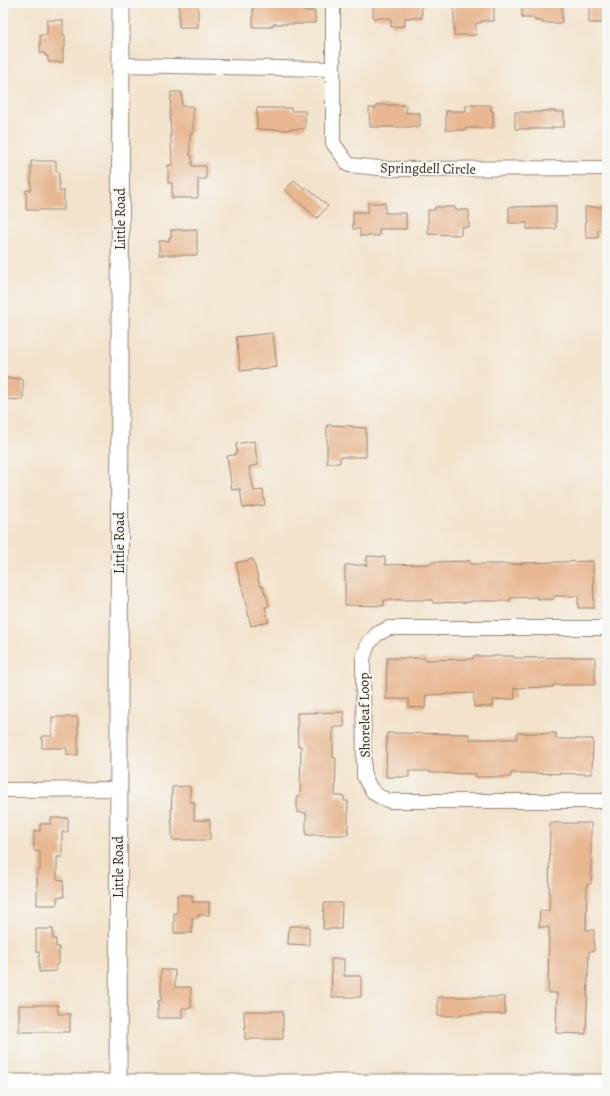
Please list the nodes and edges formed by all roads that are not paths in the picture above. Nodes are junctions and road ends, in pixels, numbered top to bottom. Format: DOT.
graph roads {
  1 [pos="121,3"];
  2 [pos="333,3"];
  3 [pos="121,65"];
  4 [pos="333,69"];
  5 [pos="607,168"];
  6 [pos="607,628"];
  7 [pos="118,789"];
  8 [pos="3,790"];
  9 [pos="607,801"];
  10 [pos="3,1083"];
  11 [pos="118,1083"];
  12 [pos="607,1083"];
  13 [pos="61,1088"];
  14 [pos="349,1088"];
  1 -- 3 [label="street, Little Road"];
  2 -- 4 [label="street, Springdell Circle"];
  3 -- 4 [label="street"];
  3 -- 7 [label="street, Little Road"];
  4 -- 5 [label="street, Springdell Circle"];
  6 -- 9 [label="street, Shoreleaf Loop"];
  7 -- 8 [label="street"];
  7 -- 11 [label="street, Little Road"];
  10 -- 13 [label="street"];
  11 -- 13 [label="street"];
  11 -- 14 [label="street"];
  12 -- 14 [label="street"];
}
